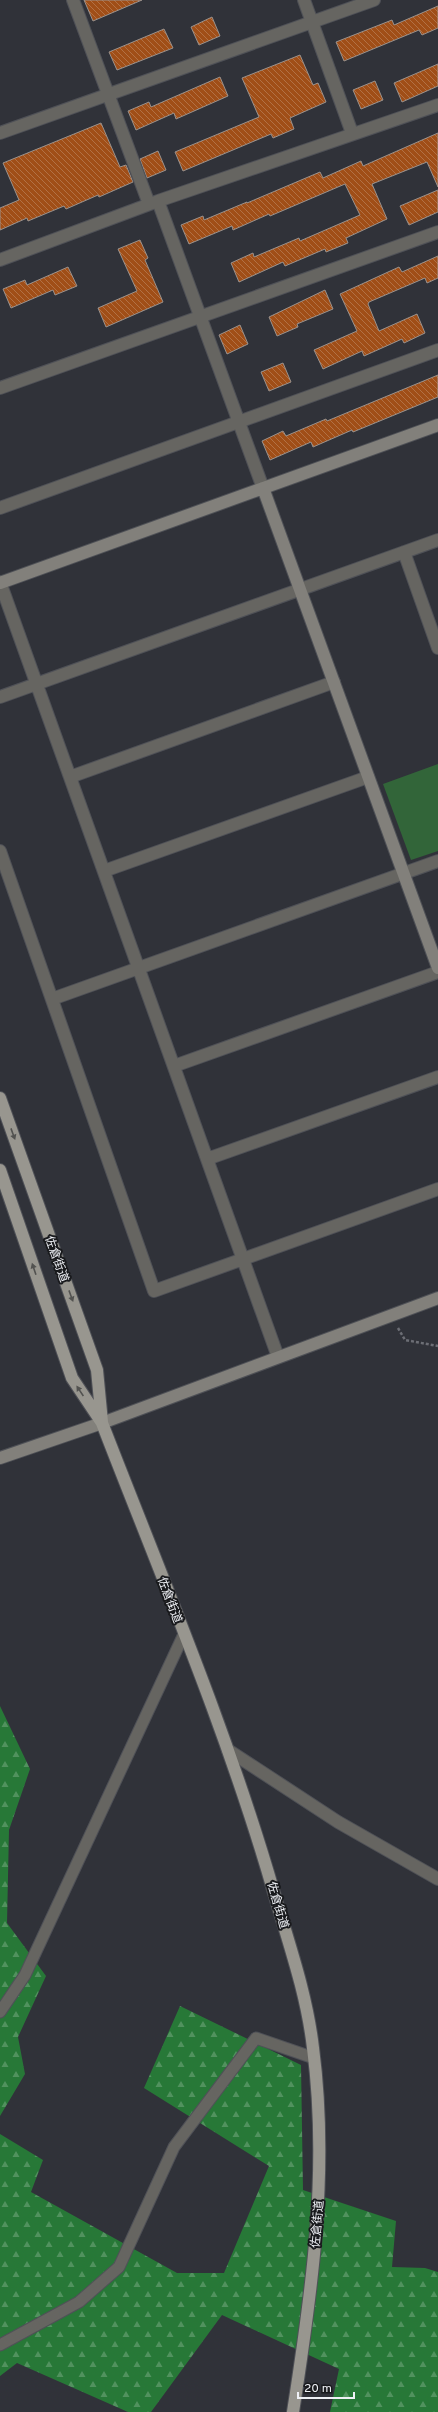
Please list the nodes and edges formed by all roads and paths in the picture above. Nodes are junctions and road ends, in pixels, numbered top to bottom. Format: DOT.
graph roads {
  1 [pos="72,0"];
  2 [pos="304,0"];
  3 [pos="374,0"];
  4 [pos="312,22"];
  5 [pos="108,95"];
  6 [pos="438,105"];
  7 [pos="0,133"];
  8 [pos="352,134"];
  9 [pos="153,202"];
  10 [pos="438,232"];
  11 [pos="0,260"];
  12 [pos="200,316"];
  13 [pos="438,350"];
  14 [pos="0,388"];
  15 [pos="239,422"];
  16 [pos="438,425"];
  17 [pos="263,488"];
  18 [pos="0,508"];
  19 [pos="438,540"];
  20 [pos="404,552"];
  21 [pos="0,582"];
  22 [pos="300,589"];
  23 [pos="438,648"];
  24 [pos="334,682"];
  25 [pos="36,684"];
  26 [pos="0,696"];
  27 [pos="70,777"];
  28 [pos="368,777"];
  29 [pos="0,851"];
  30 [pos="438,861"];
  31 [pos="104,872"];
  32 [pos="403,873"];
  33 [pos="138,968"];
  34 [pos="438,968"];
  35 [pos="438,972"];
  36 [pos="52,999"];
  37 [pos="174,1066"];
  38 [pos="438,1077"];
  39 [pos="0,1098"];
  40 [pos="207,1159"];
  41 [pos="0,1170"];
  42 [pos="438,1189"];
  43 [pos="243,1259"];
  44 [pos="438,1298"];
  45 [pos="390,1316"];
  46 [pos="438,1346"];
  47 [pos="278,1357"];
  48 [pos="102,1423"];
  49 [pos="0,1458"];
  50 [pos="184,1634"];
  51 [pos="228,1750"];
  52 [pos="438,1879"];
  53 [pos="0,2012"];
  54 [pos="314,2058"];
  55 [pos="0,2345"];
  56 [pos="293,2412"];
  1 -- 5 [label="street"];
  2 -- 4 [label="street"];
  3 -- 4 [label="street"];
  4 -- 5 [label="street"];
  4 -- 8 [label="street"];
  5 -- 7 [label="street"];
  5 -- 9 [label="street"];
  6 -- 8 [label="street"];
  8 -- 9 [label="street"];
  9 -- 11 [label="street"];
  9 -- 12 [label="street"];
  10 -- 12 [label="street"];
  12 -- 14 [label="street"];
  12 -- 15 [label="street"];
  13 -- 15 [label="street"];
  15 -- 17 [label="street"];
  15 -- 18 [label="street"];
  16 -- 17 [label="street"];
  17 -- 21 [label="street"];
  17 -- 22 [label="street"];
  19 -- 20 [label="street"];
  20 -- 22 [label="street"];
  20 -- 23 [label="street"];
  21 -- 25 [label="street"];
  22 -- 24 [label="street"];
  22 -- 25 [label="street"];
  24 -- 27 [label="street"];
  24 -- 28 [label="street"];
  25 -- 26 [label="street"];
  25 -- 27 [label="street"];
  27 -- 31 [label="street"];
  28 -- 31 [label="street"];
  28 -- 32 [label="street"];
  29 -- 36 [label="street"];
  30 -- 32 [label="street"];
  31 -- 33 [label="street"];
  32 -- 33 [label="street"];
  32 -- 34 [label="street"];
  33 -- 36 [label="street"];
  33 -- 37 [label="street"];
  35 -- 37 [label="street"];
  36 -- 43 [label="street"];
  37 -- 40 [label="street"];
  38 -- 40 [label="street"];
  39 -- 48 [label="main road, 佐倉街道, one-way"];
  40 -- 43 [label="street"];
  48 -- 41 [label="main road, 佐倉街道, one-way"];
  42 -- 43 [label="street"];
  43 -- 47 [label="street"];
  44 -- 45 [label="street"];
  45 -- 46 [label="path"];
  45 -- 47 [label="street"];
  47 -- 48 [label="street"];
  48 -- 49 [label="street"];
  48 -- 50 [label="main road, 佐倉街道"];
  50 -- 51 [label="main road, 佐倉街道"];
  50 -- 53 [label="lane"];
  51 -- 52 [label="street"];
  51 -- 54 [label="main road, 佐倉街道"];
  54 -- 55 [label="lane"];
  54 -- 56 [label="main road, 佐倉街道"];
}
